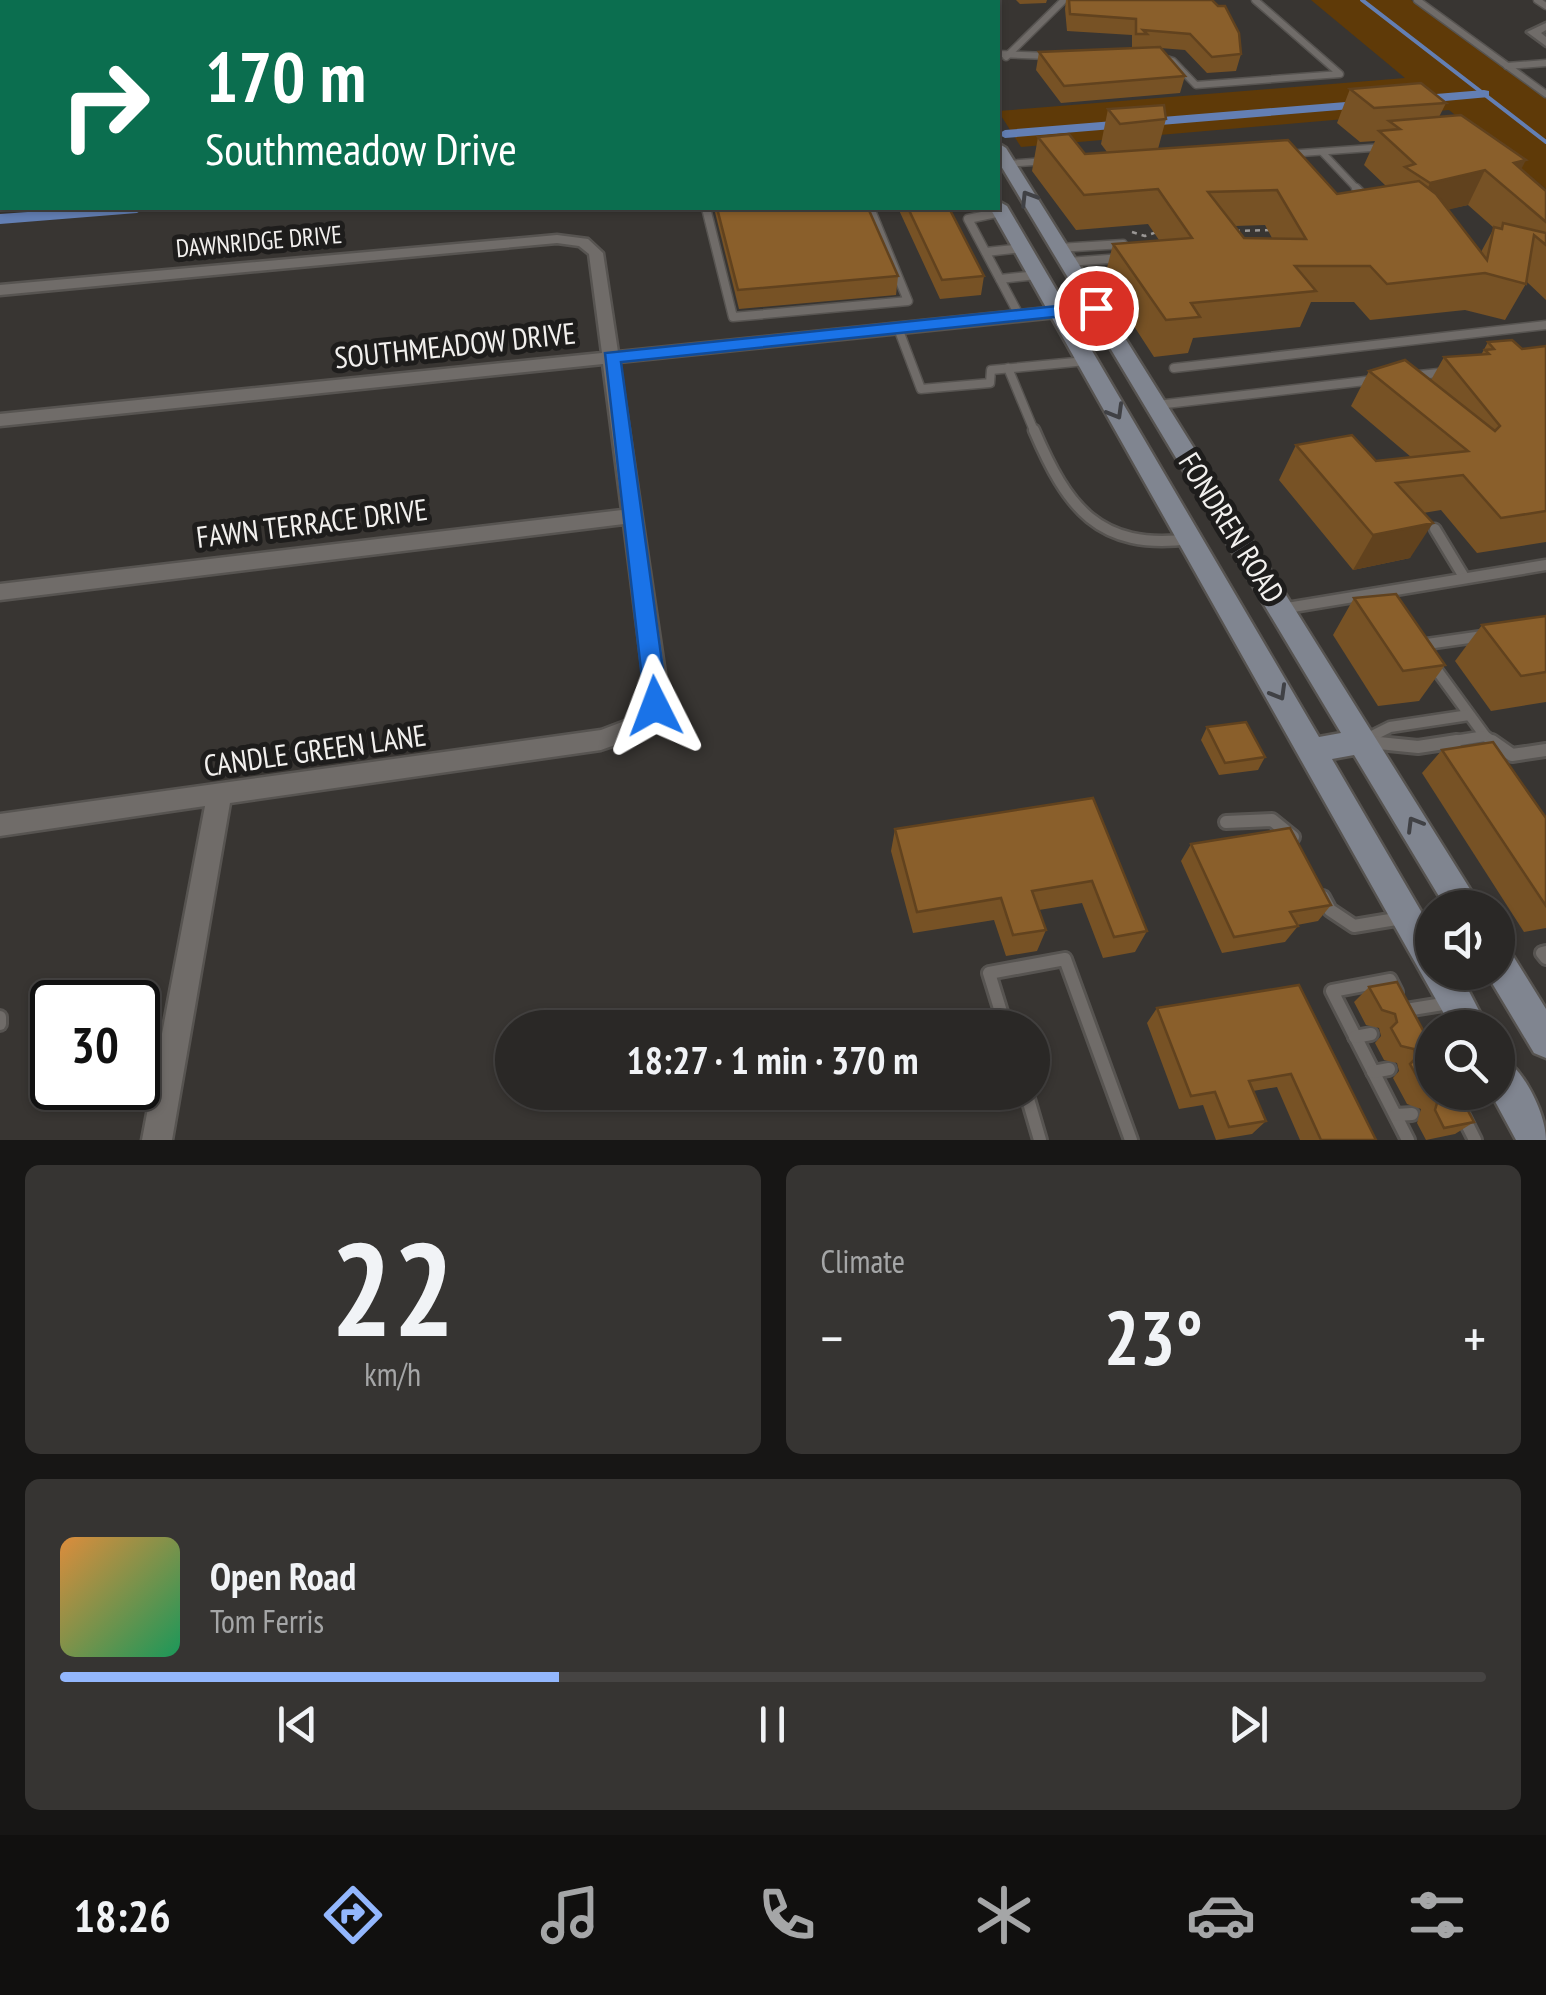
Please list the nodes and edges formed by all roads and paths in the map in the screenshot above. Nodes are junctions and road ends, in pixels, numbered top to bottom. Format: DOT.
graph roads {
  1 [pos="1064,0"];
  2 [pos="1255,0"];
  3 [pos="1417,0"];
  4 [pos="1537,0"];
  5 [pos="1546,6"];
  6 [pos="1546,26"];
  7 [pos="1546,43"];
  8 [pos="1010,56"];
  9 [pos="1064,56"];
  10 [pos="1000,57"];
  11 [pos="1156,57"];
  12 [pos="1546,63"];
  13 [pos="1507,66"];
  14 [pos="1546,94"];
  15 [pos="1393,146"];
  16 [pos="1322,152"];
  17 [pos="1001,160"];
  18 [pos="1056,160"];
  19 [pos="1292,166"];
  20 [pos="1352,196"];
  21 [pos="706,210"];
  22 [pos="871,210"];
  23 [pos="996,210"];
  24 [pos="1000,210"];
  25 [pos="1166,230"];
  26 [pos="1222,230"];
  27 [pos="1283,230"];
  28 [pos="1120,232"];
  29 [pos="1278,233"];
  30 [pos="1266,238"];
  31 [pos="1022,248"];
  32 [pos="986,252"];
  33 [pos="1063,255"];
  34 [pos="1037,275"];
  35 [pos="1000,279"];
  36 [pos="0,290"];
  37 [pos="1096,308"];
  38 [pos="1058,311"];
  39 [pos="1020,315"];
  40 [pos="1546,325"];
  41 [pos="898,328"];
  42 [pos="611,357"];
  43 [pos="1087,361"];
  44 [pos="1008,368"];
  45 [pos="1174,368"];
  46 [pos="1470,369"];
  47 [pos="1156,406"];
  48 [pos="0,420"];
  49 [pos="632,516"];
  50 [pos="1436,529"];
  51 [pos="1235,534"];
  52 [pos="1190,539"];
  53 [pos="1546,565"];
  54 [pos="1464,576"];
  55 [pos="0,592"];
  56 [pos="1281,608"];
  57 [pos="1492,634"];
  58 [pos="1469,715"];
  59 [pos="1485,736"];
  60 [pos="1362,741"];
  61 [pos="1312,750"];
  62 [pos="1546,750"];
  63 [pos="219,796"];
  64 [pos="1226,822"];
  65 [pos="0,824"];
  66 [pos="1297,846"];
  67 [pos="1314,878"];
  68 [pos="1453,890"];
  69 [pos="1408,918"];
  70 [pos="1415,930"];
  71 [pos="1515,990"];
  72 [pos="1456,1000"];
  73 [pos="1000,1010"];
  74 [pos="1406,1010"];
  75 [pos="1415,1027"];
  76 [pos="1546,1041"];
  77 [pos="1389,1069"];
  78 [pos="1373,1072"];
  79 [pos="1515,1103"];
  80 [pos="1031,1110"];
  81 [pos="1460,1110"];
  82 [pos="156,1140"];
  83 [pos="1040,1140"];
  84 [pos="1131,1140"];
  85 [pos="1408,1140"];
  86 [pos="1476,1140"];
  87 [pos="1536,1140"];
  1 -- 8 [label="lane"];
  2 -- 11 [label="lane"];
  3 -- 13 [label="lane"];
  4 -- 5 [label="lane"];
  6 -- 7 [label="street"];
  8 -- 9 [label="lane"];
  8 -- 10 [label="lane"];
  12 -- 13 [label="lane"];
  13 -- 14 [label="lane"];
  15 -- 16 [label="lane"];
  16 -- 19 [label="lane"];
  16 -- 20 [label="lane"];
  17 -- 18 [label="lane"];
  33 -- 17 [label="main road, FONDREN ROAD, one-way"];
  21 -- 22 [label="lane"];
  23 -- 32 [label="lane"];
  24 -- 31 [label="main road, FONDREN ROAD"];
  25 -- 28 [label="path"];
  26 -- 27 [label="path"];
  29 -- 30 [label="path"];
  31 -- 32 [label="lane"];
  31 -- 34 [label="main road, FONDREN ROAD"];
  32 -- 35 [label="lane"];
  33 -- 33 [label="lane"];
  33 -- 37 [label="main road, FONDREN ROAD"];
  34 -- 35 [label="lane"];
  34 -- 38 [label="main road, FONDREN ROAD"];
  35 -- 39 [label="lane"];
  36 -- 42 [label="street, DAWNRIDGE DRIVE"];
  37 -- 38 [label="street, SOUTHMEADOW DRIVE"];
  37 -- 47 [label="main road, FONDREN ROAD"];
  38 -- 39 [label="street, SOUTHMEADOW DRIVE"];
  38 -- 43 [label="main road, FONDREN ROAD"];
  39 -- 41 [label="street, SOUTHMEADOW DRIVE"];
  40 -- 45 [label="lane"];
  41 -- 42 [label="street, SOUTHMEADOW DRIVE"];
  41 -- 44 [label="lane"];
  42 -- 48 [label="street, SOUTHMEADOW DRIVE"];
  42 -- 49 [label="street"];
  43 -- 44 [label="lane"];
  43 -- 52 [label="main road, FONDREN ROAD, one-way"];
  44 -- 52 [label="lane"];
  46 -- 47 [label="lane"];
  47 -- 51 [label="main road, FONDREN ROAD"];
  49 -- 55 [label="street, FAWN TERRACE DRIVE"];
  49 -- 63 [label="street, CANDLE GREEN LANE"];
  50 -- 54 [label="lane"];
  51 -- 52 [label="main road"];
  51 -- 56 [label="main road, FONDREN ROAD"];
  52 -- 61 [label="main road, FONDREN ROAD, one-way"];
  53 -- 54 [label="lane"];
  54 -- 56 [label="lane"];
  56 -- 60 [label="main road, FONDREN ROAD"];
  57 -- 58 [label="lane"];
  58 -- 59 [label="lane"];
  58 -- 60 [label="lane"];
  59 -- 60 [label="lane"];
  59 -- 62 [label="lane"];
  60 -- 61 [label="main road"];
  68 -- 60 [label="main road, FONDREN ROAD, one-way"];
  61 -- 69 [label="main road, FONDREN ROAD"];
  63 -- 65 [label="street, CANDLE GREEN LANE"];
  63 -- 82 [label="street"];
  64 -- 66 [label="lane"];
  67 -- 69 [label="lane"];
  69 -- 70 [label="main road, FONDREN ROAD"];
  71 -- 76 [label="main road"];
  72 -- 74 [label="lane"];
  73 -- 84 [label="lane"];
  74 -- 75 [label="lane"];
  74 -- 78 [label="lane"];
  77 -- 78 [label="lane"];
  78 -- 85 [label="lane"];
  79 -- 87 [label="main road"];
  80 -- 83 [label="lane"];
  81 -- 86 [label="lane"];
}
